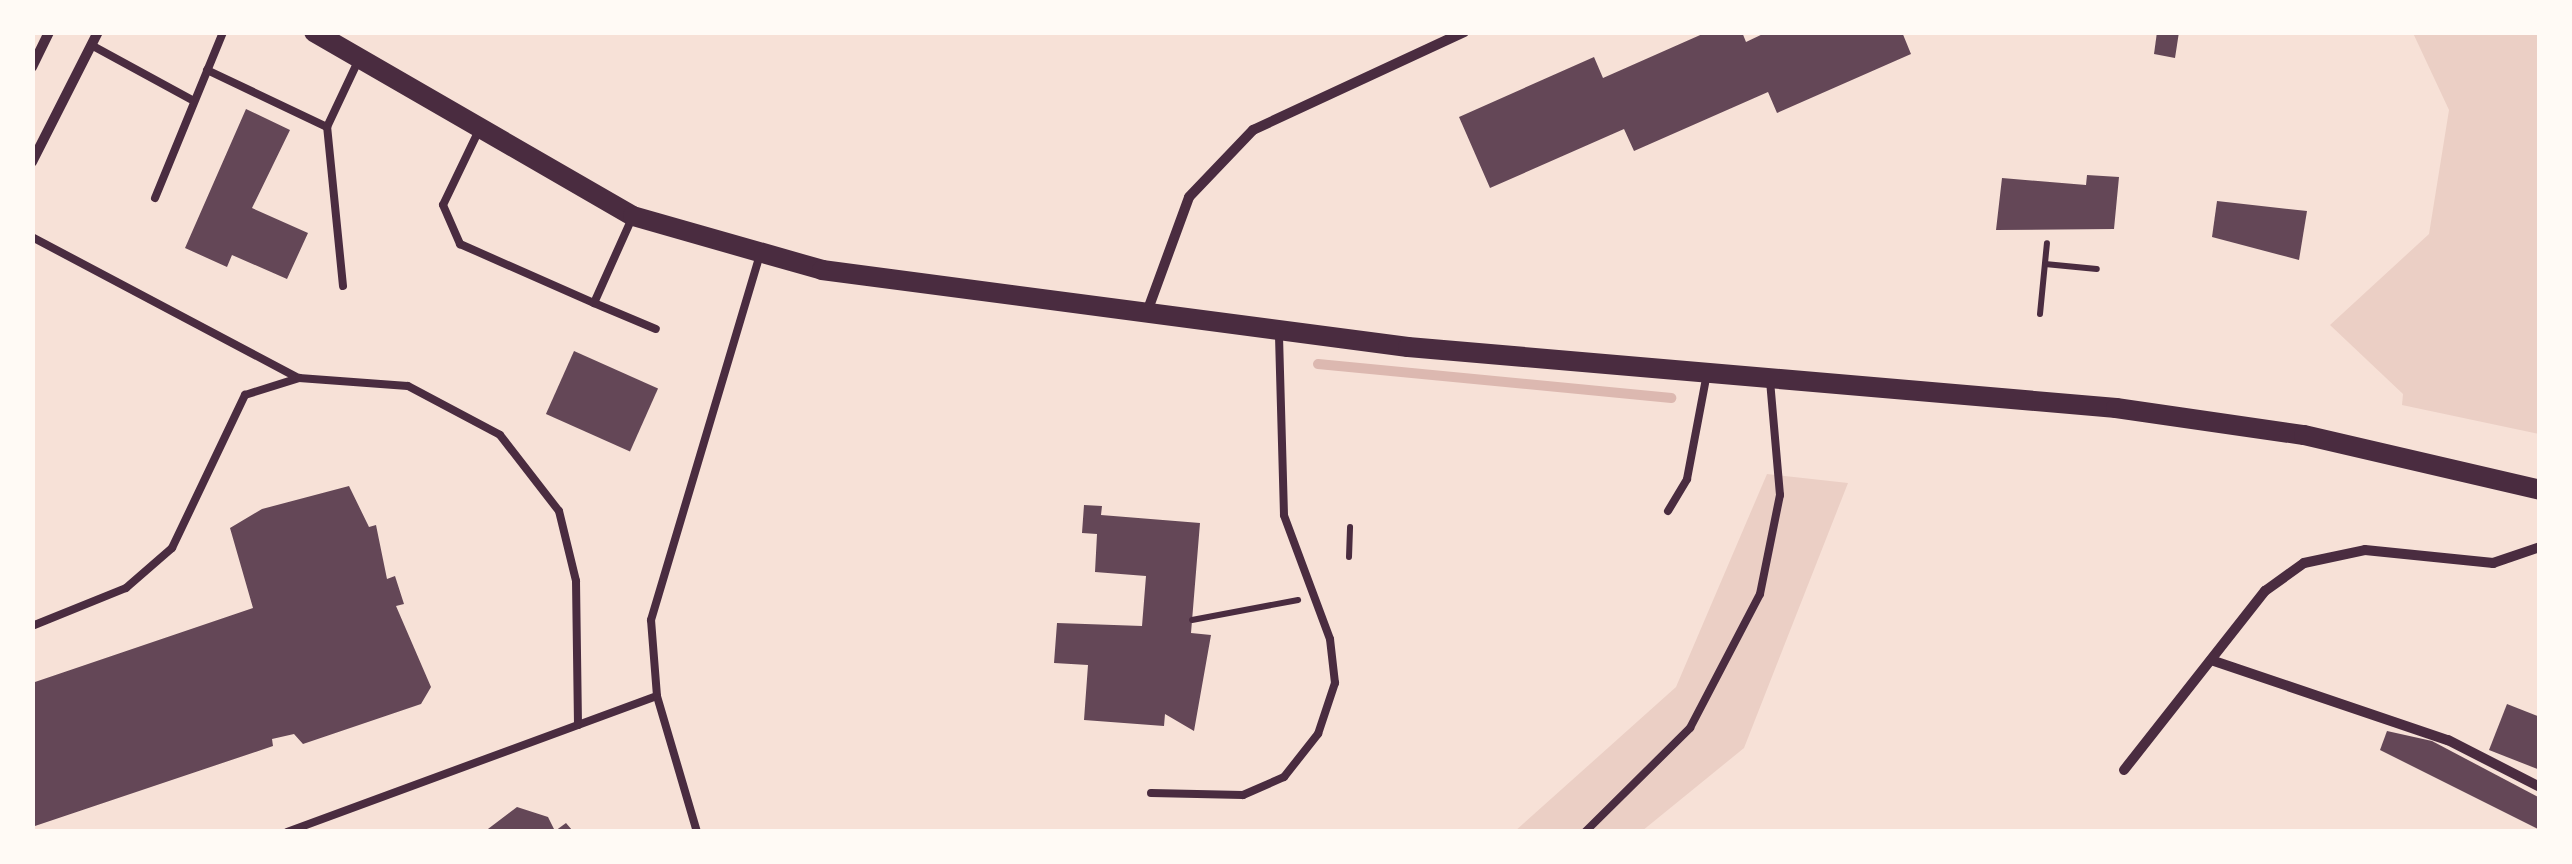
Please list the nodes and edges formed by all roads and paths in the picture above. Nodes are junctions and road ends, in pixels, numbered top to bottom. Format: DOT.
graph roads {
  1 [pos="49,32"];
  2 [pos="98,32"];
  3 [pos="223,32"];
  4 [pos="314,32"];
  5 [pos="1464,32"];
  6 [pos="94,46"];
  7 [pos="358,61"];
  8 [pos="32,67"];
  9 [pos="207,70"];
  10 [pos="194,101"];
  11 [pos="328,127"];
  12 [pos="479,130"];
  13 [pos="32,162"];
  14 [pos="156,198"];
  15 [pos="633,216"];
  16 [pos="32,237"];
  17 [pos="2047,242"];
  18 [pos="759,257"];
  19 [pos="2045,264"];
  20 [pos="2097,268"];
  21 [pos="343,286"];
  22 [pos="594,304"];
  23 [pos="2040,314"];
  24 [pos="1145,318"];
  25 [pos="656,329"];
  26 [pos="1279,333"];
  27 [pos="1708,373"];
  28 [pos="1769,377"];
  29 [pos="298,378"];
  30 [pos="2540,490"];
  31 [pos="1668,511"];
  32 [pos="1350,527"];
  33 [pos="2540,547"];
  34 [pos="1349,557"];
  35 [pos="1314,598"];
  36 [pos="1192,620"];
  37 [pos="32,626"];
  38 [pos="2211,660"];
  39 [pos="657,696"];
  40 [pos="578,724"];
  41 [pos="2124,770"];
  42 [pos="2540,787"];
  43 [pos="1151,793"];
  44 [pos="287,832"];
  45 [pos="697,832"];
  46 [pos="1585,832"];
  1 -- 8 [label="street"];
  2 -- 6 [label="street"];
  3 -- 9 [label="lane"];
  4 -- 7 [label="main road"];
  5 -- 24 [label="street"];
  6 -- 10 [label="lane"];
  6 -- 13 [label="street"];
  7 -- 11 [label="lane"];
  7 -- 12 [label="main road"];
  9 -- 10 [label="lane"];
  9 -- 11 [label="lane"];
  10 -- 14 [label="lane"];
  11 -- 21 [label="lane"];
  12 -- 15 [label="main road"];
  12 -- 22 [label="lane"];
  15 -- 18 [label="main road"];
  15 -- 22 [label="lane"];
  16 -- 29 [label="lane"];
  17 -- 19 [label="path"];
  18 -- 24 [label="main road"];
  18 -- 39 [label="lane"];
  19 -- 20 [label="path"];
  19 -- 23 [label="path"];
  22 -- 25 [label="lane"];
  24 -- 26 [label="main road"];
  26 -- 27 [label="main road"];
  26 -- 35 [label="lane"];
  27 -- 28 [label="main road"];
  27 -- 31 [label="lane"];
  28 -- 30 [label="main road"];
  28 -- 46 [label="lane"];
  29 -- 37 [label="lane"];
  29 -- 40 [label="lane"];
  32 -- 34 [label="path"];
  33 -- 38 [label="street"];
  35 -- 36 [label="path"];
  35 -- 43 [label="lane"];
  38 -- 41 [label="street"];
  38 -- 42 [label="street"];
  39 -- 40 [label="lane"];
  39 -- 45 [label="lane"];
  40 -- 44 [label="lane"];
}
